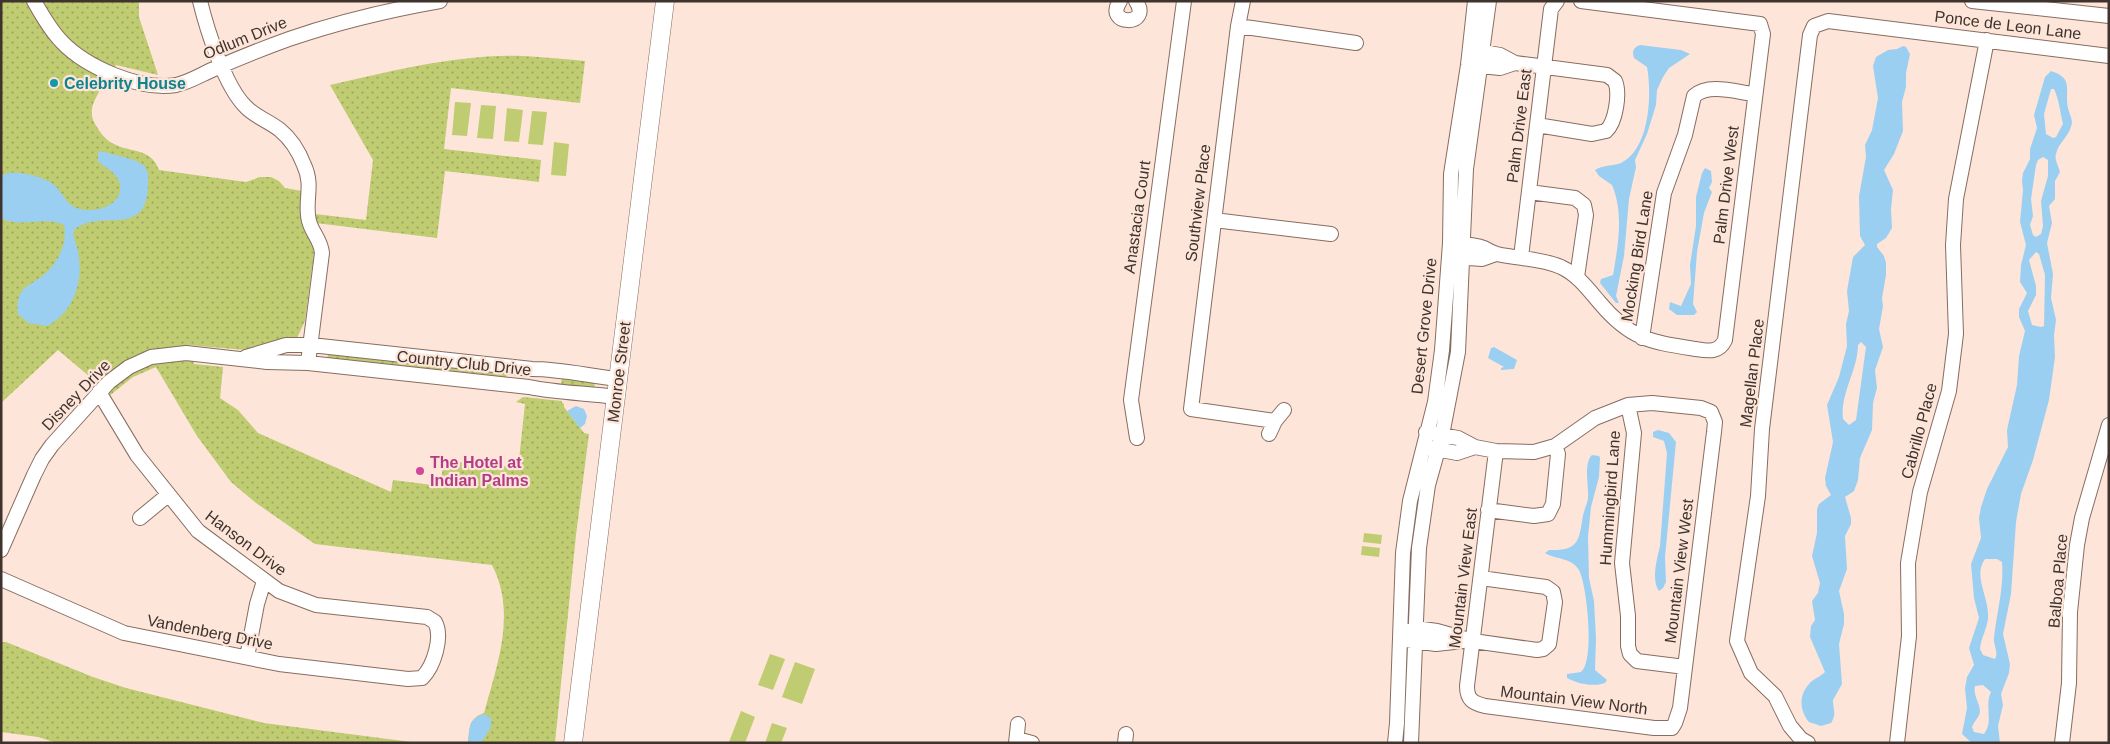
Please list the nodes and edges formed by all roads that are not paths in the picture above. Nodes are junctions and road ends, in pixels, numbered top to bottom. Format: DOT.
graph roads {
  1 [pos="34,1"];
  2 [pos="200,1"];
  3 [pos="440,1"];
  4 [pos="665,1"];
  5 [pos="1120,1"];
  6 [pos="1184,1"];
  7 [pos="1244,1"];
  8 [pos="1475,1"];
  9 [pos="1489,1"];
  10 [pos="1557,1"];
  11 [pos="1581,1"];
  12 [pos="1972,1"];
  13 [pos="1137,2"];
  14 [pos="414,4"];
  15 [pos="2109,16"];
  16 [pos="1238,26"];
  17 [pos="1814,26"];
  18 [pos="1987,40"];
  19 [pos="1356,43"];
  20 [pos="1476,51"];
  21 [pos="2109,56"];
  22 [pos="1515,63"];
  23 [pos="223,65"];
  24 [pos="1474,66"];
  25 [pos="1544,67"];
  26 [pos="1754,94"];
  27 [pos="1537,126"];
  28 [pos="1529,192"];
  29 [pos="1214,220"];
  30 [pos="1331,234"];
  31 [pos="1456,250"];
  32 [pos="1521,257"];
  33 [pos="1577,277"];
  34 [pos="1642,338"];
  35 [pos="311,345"];
  36 [pos="238,360"];
  37 [pos="308,363"];
  38 [pos="617,388"];
  39 [pos="99,392"];
  40 [pos="1628,405"];
  41 [pos="2109,425"];
  42 [pos="1426,432"];
  43 [pos="1269,434"];
  44 [pos="1442,435"];
  45 [pos="1137,438"];
  46 [pos="1555,446"];
  47 [pos="1423,447"];
  48 [pos="1475,447"];
  49 [pos="1438,450"];
  50 [pos="1496,452"];
  51 [pos="168,495"];
  52 [pos="1488,510"];
  53 [pos="140,518"];
  54 [pos="1,550"];
  55 [pos="1481,578"];
  56 [pos="1,579"];
  57 [pos="264,581"];
  58 [pos="1415,635"];
  59 [pos="1400,638"];
  60 [pos="1473,641"];
  61 [pos="247,657"];
  62 [pos="1684,667"];
  63 [pos="422,678"];
  64 [pos="1476,704"];
  65 [pos="1018,724"];
  66 [pos="1667,729"];
  67 [pos="1016,741"];
  68 [pos="573,743"];
  69 [pos="1032,743"];
  70 [pos="1395,743"];
  71 [pos="1411,743"];
  72 [pos="1808,743"];
  73 [pos="1897,743"];
  74 [pos="2062,743"];
  1 -- 23 [label="street, Odlum Drive"];
  2 -- 23 [label="street"];
  3 -- 14 [label="street, Odlum Drive"];
  4 -- 38 [label="main road, Monroe Street"];
  5 -- 13 [label="street"];
  6 -- 45 [label="street, Anastacia Court"];
  7 -- 16 [label="street, Southview Place"];
  8 -- 20 [label="street, Desert Grove Drive"];
  9 -- 20 [label="street, Desert Grove Drive"];
  10 -- 25 [label="street, Palm Drive East"];
  11 -- 26 [label="street, Palm Drive West"];
  12 -- 15 [label="street"];
  14 -- 23 [label="street, Odlum Drive"];
  16 -- 19 [label="street"];
  16 -- 29 [label="street, Southview Place"];
  17 -- 18 [label="street, Ponce de Leon Lane"];
  17 -- 72 [label="street, Magellan Place"];
  18 -- 21 [label="street, Ponce de Leon Lane"];
  18 -- 73 [label="street, Cabrillo Place"];
  20 -- 22 [label="street"];
  20 -- 24 [label="street, Desert Grove Drive"];
  22 -- 24 [label="street"];
  22 -- 25 [label="street"];
  23 -- 35 [label="street"];
  24 -- 31 [label="street, Desert Grove Drive"];
  25 -- 27 [label="street, Palm Drive East"];
  25 -- 27 [label="street"];
  26 -- 34 [label="street, Mocking Bird Lane"];
  26 -- 34 [label="street, Palm Drive West"];
  27 -- 28 [label="street, Palm Drive East"];
  28 -- 32 [label="street, Palm Drive East"];
  28 -- 33 [label="street"];
  29 -- 30 [label="street"];
  29 -- 43 [label="street, Southview Place"];
  31 -- 32 [label="street"];
  31 -- 42 [label="street, Desert Grove Drive"];
  31 -- 44 [label="street, Desert Grove Drive"];
  32 -- 33 [label="street"];
  33 -- 34 [label="street"];
  35 -- 36 [label="street, Disney Drive"];
  35 -- 37 [label="street"];
  35 -- 38 [label="street, Country Club Drive"];
  36 -- 37 [label="street, Disney Drive"];
  36 -- 39 [label="street, Disney Drive"];
  37 -- 38 [label="street, Country Club Drive"];
  38 -- 68 [label="main road, Monroe Street"];
  39 -- 51 [label="street, Hanson Drive"];
  39 -- 54 [label="street, Disney Drive"];
  40 -- 46 [label="street"];
  40 -- 62 [label="street, Hummingbird Lane"];
  40 -- 62 [label="street, Mountain View West"];
  41 -- 74 [label="street, Balboa Place"];
  42 -- 44 [label="street"];
  42 -- 47 [label="street, Desert Grove Drive"];
  44 -- 48 [label="street"];
  44 -- 49 [label="street, Desert Grove Drive"];
  46 -- 50 [label="street"];
  46 -- 52 [label="street"];
  47 -- 49 [label="street"];
  47 -- 59 [label="street, Desert Grove Drive"];
  48 -- 49 [label="street"];
  48 -- 50 [label="street"];
  49 -- 58 [label="street, Desert Grove Drive"];
  50 -- 52 [label="street, Mountain View East"];
  51 -- 53 [label="street"];
  51 -- 57 [label="street, Hanson Drive"];
  52 -- 55 [label="street, Mountain View East"];
  55 -- 60 [label="street, Mountain View East"];
  55 -- 60 [label="street"];
  56 -- 61 [label="street, Vandenberg Drive"];
  57 -- 61 [label="street"];
  57 -- 63 [label="street, Hanson Drive"];
  58 -- 59 [label="street"];
  58 -- 60 [label="street"];
  58 -- 71 [label="street, Desert Grove Drive"];
  59 -- 70 [label="street, Desert Grove Drive"];
  60 -- 64 [label="street, Mountain View East"];
  61 -- 63 [label="street, Vandenberg Drive"];
  62 -- 66 [label="street, Mountain View West"];
  64 -- 66 [label="street, Mountain View North"];
  65 -- 67 [label="street"];
  67 -- 69 [label="street"];
}
